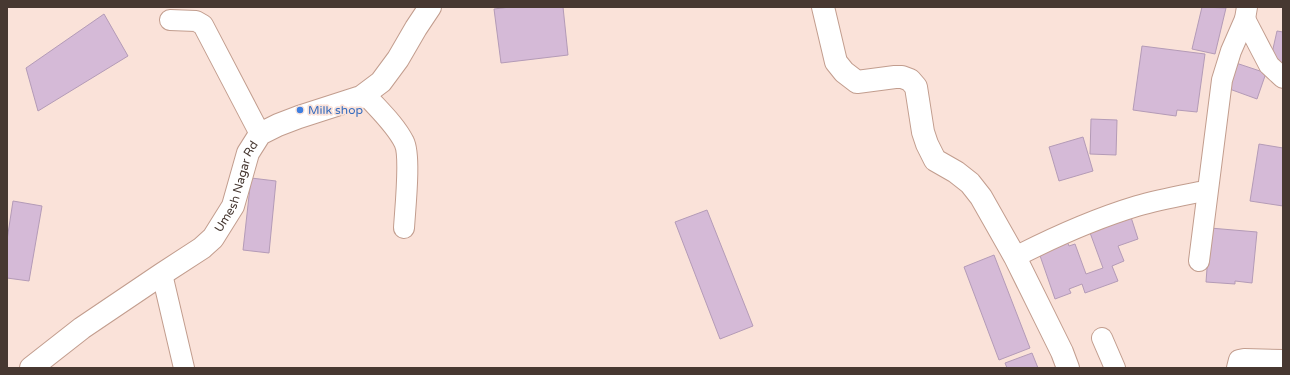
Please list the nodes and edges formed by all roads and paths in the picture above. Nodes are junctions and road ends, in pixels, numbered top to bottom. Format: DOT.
graph roads {
  1 [pos="430,7"];
  2 [pos="823,7"];
  3 [pos="1246,13"];
  4 [pos="170,20"];
  5 [pos="1283,78"];
  6 [pos="365,94"];
  7 [pos="260,134"];
  8 [pos="1199,192"];
  9 [pos="404,228"];
  10 [pos="1015,257"];
  11 [pos="1199,261"];
  12 [pos="162,274"];
  13 [pos="1102,338"];
  14 [pos="1283,360"];
  15 [pos="31,368"];
  16 [pos="184,368"];
  17 [pos="1068,368"];
  18 [pos="1115,368"];
  19 [pos="1237,368"];
  1 -- 6 [label="street, Umesh Nagar Rd"];
  2 -- 10 [label="street"];
  3 -- 5 [label="street"];
  3 -- 11 [label="street"];
  4 -- 7 [label="street"];
  6 -- 7 [label="street, Umesh Nagar Rd"];
  6 -- 9 [label="street"];
  7 -- 12 [label="street, Umesh Nagar Rd"];
  8 -- 10 [label="street"];
  10 -- 17 [label="street"];
  12 -- 15 [label="street, Umesh Nagar Rd"];
  12 -- 16 [label="street"];
  13 -- 18 [label="street"];
  14 -- 19 [label="street"];
}
